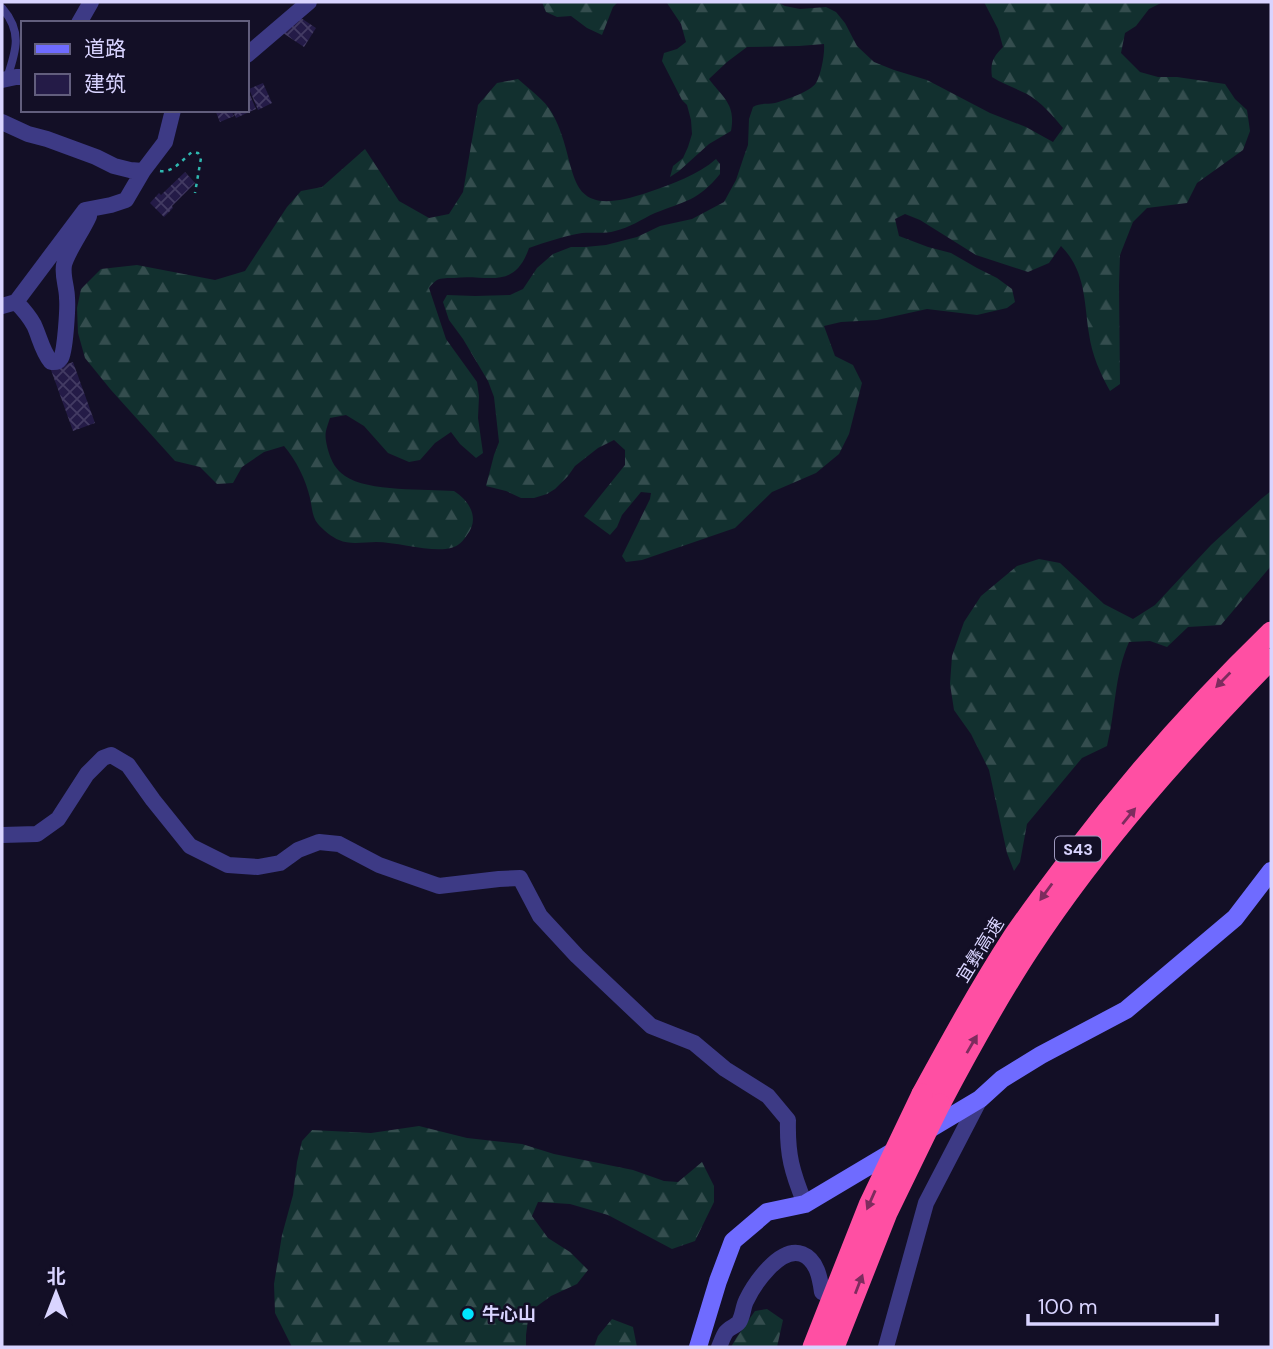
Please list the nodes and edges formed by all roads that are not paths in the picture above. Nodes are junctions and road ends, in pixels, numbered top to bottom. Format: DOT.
graph roads {
  1 [pos="91,2"];
  2 [pos="309,2"];
  3 [pos="2,8"];
  4 [pos="80,21"];
  5 [pos="248,53"];
  6 [pos="10,79"];
  7 [pos="172,112"];
  8 [pos="2,122"];
  9 [pos="143,171"];
  10 [pos="92,210"];
  11 [pos="9,304"];
  12 [pos="1271,632"];
  13 [pos="1271,659"];
  14 [pos="2,835"];
  15 [pos="1271,871"];
  16 [pos="931,1099"];
  17 [pos="980,1099"];
  18 [pos="805,1204"];
  19 [pos="822,1292"];
  20 [pos="698,1347"];
  21 [pos="719,1347"];
  22 [pos="813,1347"];
  23 [pos="834,1347"];
  24 [pos="886,1347"];
  1 -- 4 [label="street"];
  2 -- 5 [label="street"];
  3 -- 6 [label="lane"];
  7 -- 9 [label="street"];
  8 -- 9 [label="street"];
  9 -- 10 [label="street"];
  10 -- 11 [label="street"];
  10 -- 11 [label="street"];
  12 -- 16 [label="highway, 宜彝高速 / S43, one-way"];
  16 -- 13 [label="highway, 宜彝高速 / S43, one-way"];
  14 -- 18 [label="street"];
  15 -- 17 [label="main road"];
  16 -- 22 [label="highway, 宜彝高速 / S43, one-way, bridge"];
  23 -- 16 [label="highway, 宜彝高速 / S43, one-way, bridge"];
  17 -- 18 [label="main road"];
  17 -- 24 [label="street"];
  18 -- 20 [label="main road"];
  19 -- 21 [label="street"];
}
